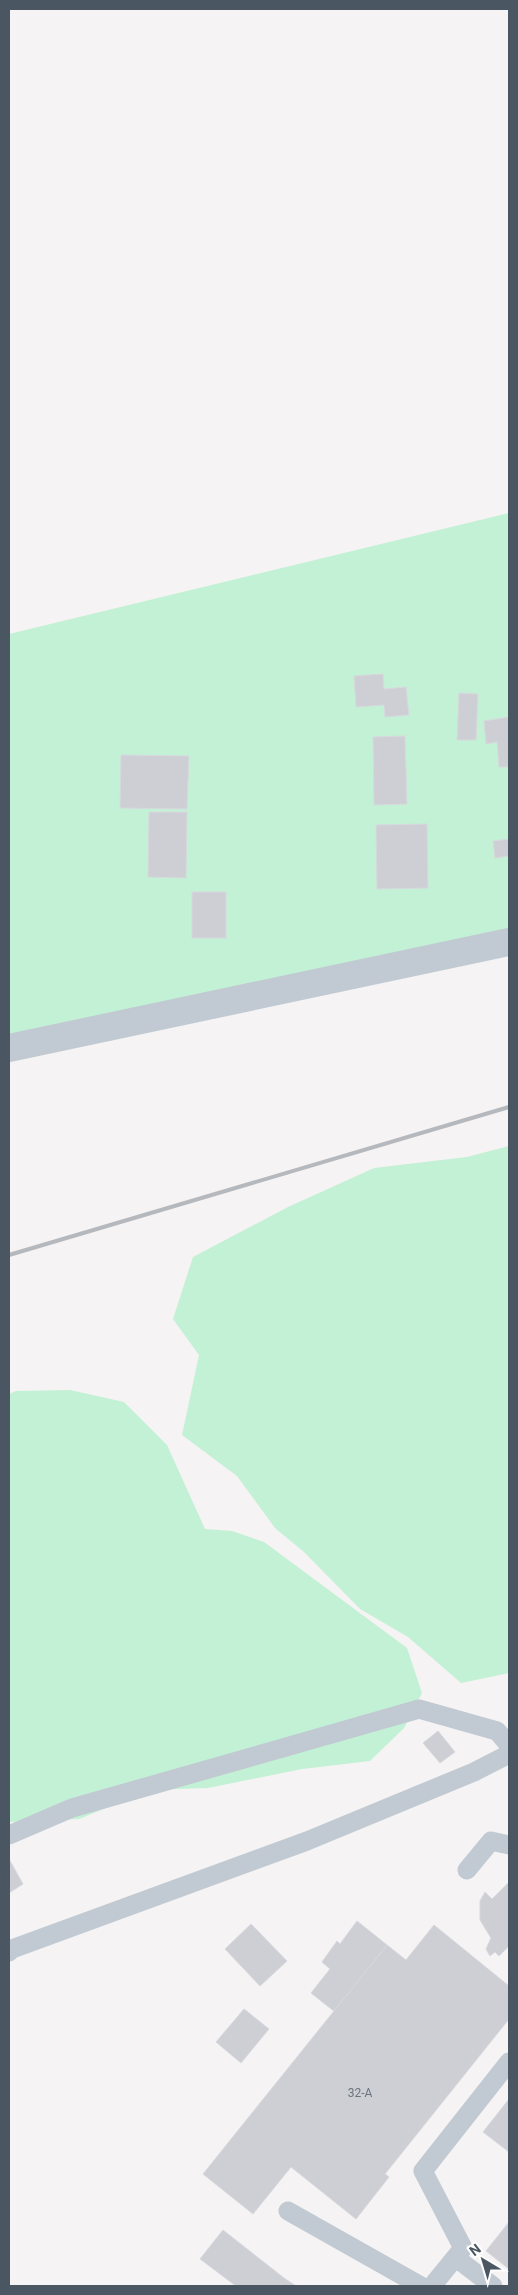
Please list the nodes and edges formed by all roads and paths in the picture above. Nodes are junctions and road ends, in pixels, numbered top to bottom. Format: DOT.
graph roads {
  1 [pos="509,942"];
  2 [pos="9,1048"];
  3 [pos="509,1745"];
  4 [pos="509,1754"];
  5 [pos="9,1835"];
  6 [pos="509,1845"];
  7 [pos="466,1870"];
  8 [pos="9,1952"];
  9 [pos="509,2062"];
  10 [pos="288,2211"];
  11 [pos="456,2258"];
  12 [pos="421,2286"];
  13 [pos="432,2286"];
  14 [pos="493,2286"];
  1 -- 2 [label="street"];
  3 -- 5 [label="lane"];
  4 -- 8 [label="lane"];
  6 -- 7 [label="lane"];
  9 -- 11 [label="lane"];
  10 -- 12 [label="lane"];
  11 -- 13 [label="lane"];
  11 -- 14 [label="lane"];
}
